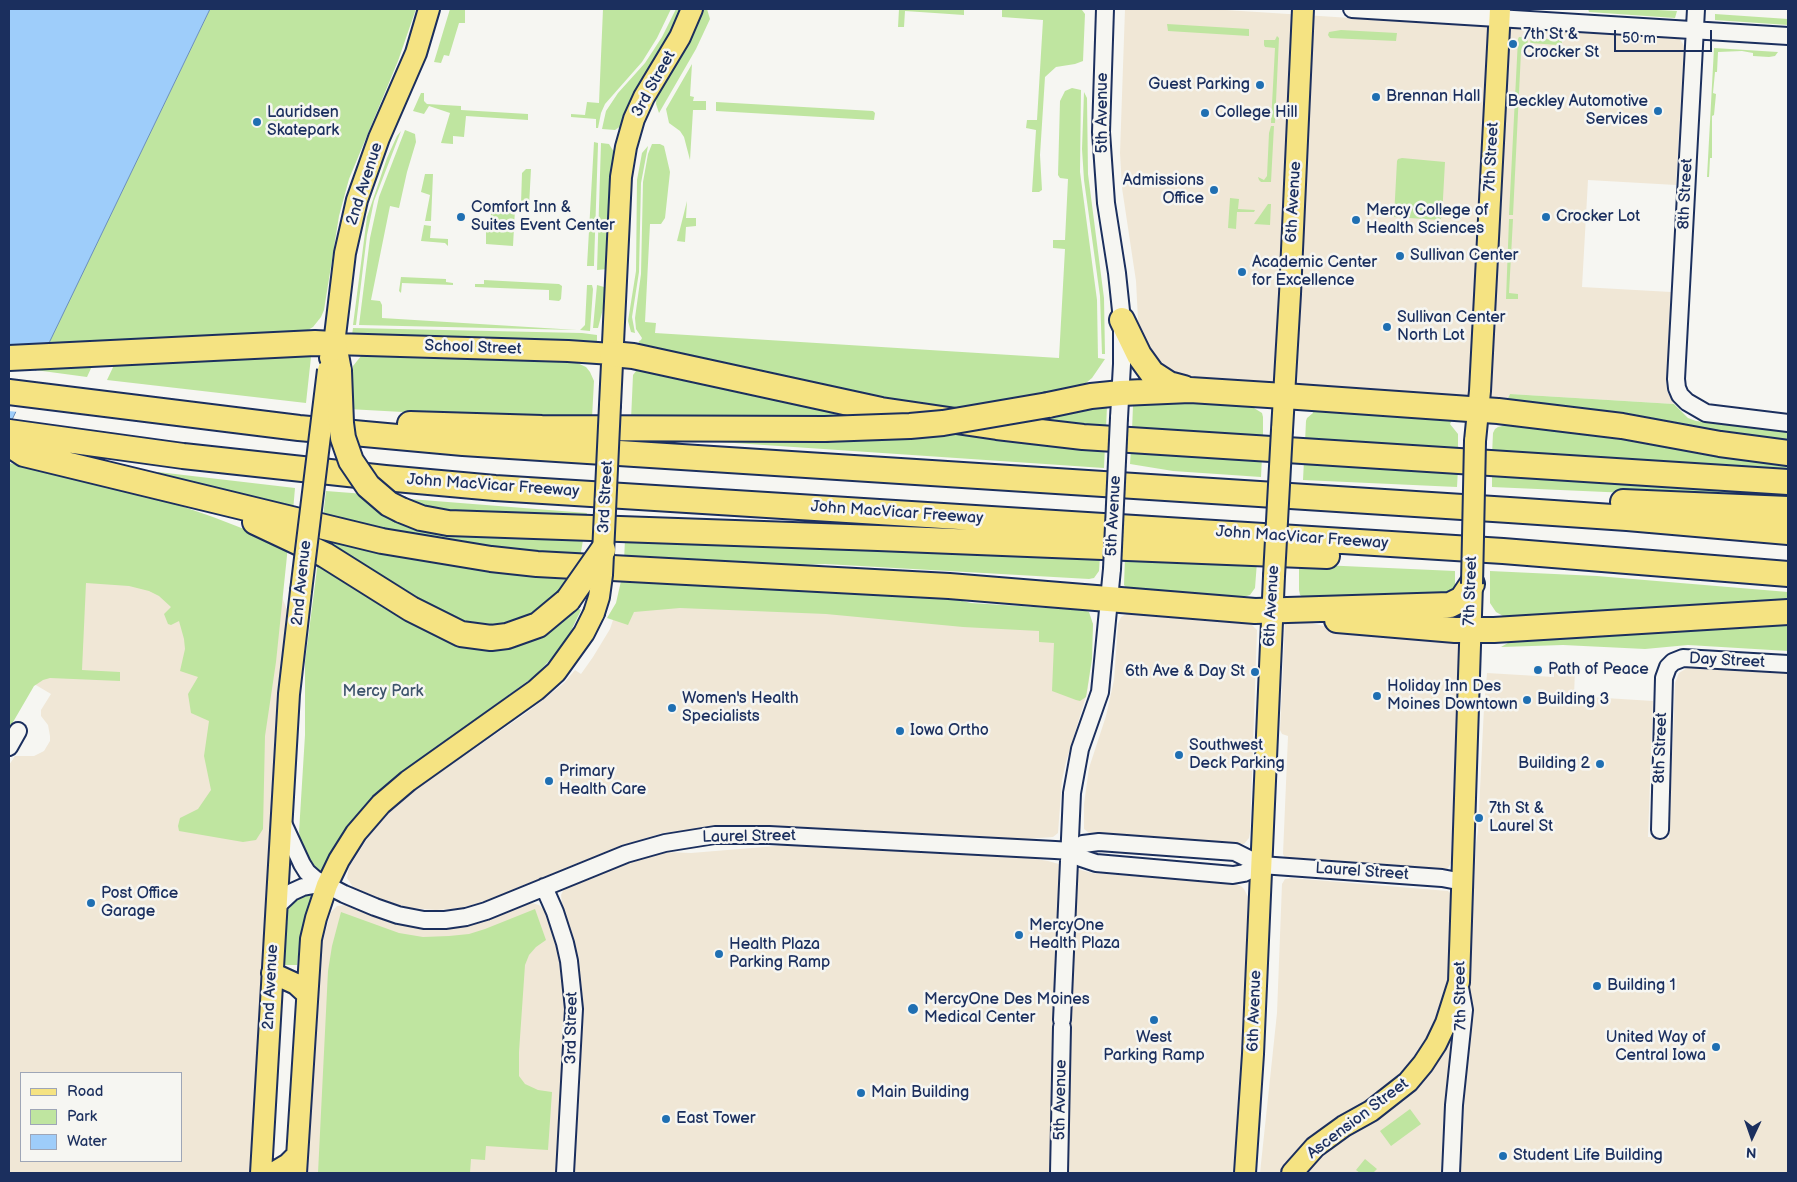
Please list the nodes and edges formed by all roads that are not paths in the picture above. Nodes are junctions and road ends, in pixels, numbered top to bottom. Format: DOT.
graph roads {
  1 [pos="429,9"];
  2 [pos="692,9"];
  3 [pos="1106,9"];
  4 [pos="1303,9"];
  5 [pos="1352,9"];
  6 [pos="1696,9"];
  7 [pos="1499,13"];
  8 [pos="1695,30"];
  9 [pos="1788,36"];
  10 [pos="1122,320"];
  11 [pos="334,344"];
  12 [pos="612,354"];
  13 [pos="9,358"];
  14 [pos="333,371"];
  15 [pos="1190,390"];
  16 [pos="9,392"];
  17 [pos="1121,393"];
  18 [pos="1284,396"];
  19 [pos="1479,410"];
  20 [pos="211,417"];
  21 [pos="1788,423"];
  22 [pos="9,432"];
  23 [pos="9,444"];
  24 [pos="1788,453"];
  25 [pos="1788,482"];
  26 [pos="208,500"];
  27 [pos="1788,509"];
  28 [pos="1508,510"];
  29 [pos="1788,532"];
  30 [pos="603,550"];
  31 [pos="1601,558"];
  32 [pos="1788,574"];
  33 [pos="1472,584"];
  34 [pos="1110,600"];
  35 [pos="1297,609"];
  36 [pos="1272,611"];
  37 [pos="1788,612"];
  38 [pos="1470,630"];
  39 [pos="1788,664"];
  40 [pos="1668,667"];
  41 [pos="18,731"];
  42 [pos="9,747"];
  43 [pos="282,819"];
  44 [pos="1660,830"];
  45 [pos="1071,851"];
  46 [pos="1261,865"];
  47 [pos="1463,882"];
  48 [pos="327,885"];
  49 [pos="544,887"];
  50 [pos="276,907"];
  51 [pos="272,973"];
  52 [pos="1459,982"];
  53 [pos="307,994"];
  54 [pos="297,1164"];
  55 [pos="261,1173"];
  56 [pos="273,1173"];
  57 [pos="565,1173"];
  58 [pos="1059,1173"];
  59 [pos="1245,1173"];
  60 [pos="1292,1173"];
  61 [pos="1451,1173"];
  1 -- 11 [label="main road, 2nd Avenue"];
  2 -- 12 [label="main road, 3rd Street"];
  3 -- 10 [label="street, 5th Avenue"];
  4 -- 18 [label="main road, 6th Avenue"];
  5 -- 7 [label="street"];
  6 -- 8 [label="street, 8th Street"];
  7 -- 8 [label="street"];
  7 -- 19 [label="main road, 7th Street"];
  8 -- 9 [label="street"];
  8 -- 21 [label="street, 8th Street"];
  10 -- 15 [label="highway"];
  10 -- 17 [label="street, 5th Avenue"];
  11 -- 12 [label="main road, School Street"];
  11 -- 13 [label="highway"];
  11 -- 14 [label="highway"];
  12 -- 25 [label="highway"];
  12 -- 30 [label="main road, 3rd Street, bridge"];
  14 -- 31 [label="highway, bridge"];
  14 -- 43 [label="main road, 2nd Avenue, bridge"];
  15 -- 17 [label="highway"];
  15 -- 18 [label="highway"];
  16 -- 20 [label="highway"];
  17 -- 20 [label="highway, bridge"];
  17 -- 34 [label="street, 5th Avenue, bridge"];
  18 -- 19 [label="highway"];
  18 -- 36 [label="main road, 6th Avenue, bridge"];
  19 -- 24 [label="highway"];
  19 -- 33 [label="main road, 7th Street, bridge"];
  20 -- 28 [label="highway"];
  22 -- 31 [label="highway, John MacVicar Freeway"];
  23 -- 26 [label="highway"];
  26 -- 30 [label="highway, bridge"];
  26 -- 34 [label="highway"];
  27 -- 28 [label="highway"];
  28 -- 29 [label="highway"];
  30 -- 48 [label="main road, 3rd Street, bridge"];
  31 -- 32 [label="highway, John MacVicar Freeway"];
  33 -- 35 [label="highway"];
  33 -- 38 [label="main road, 7th Street"];
  34 -- 36 [label="highway"];
  34 -- 45 [label="street, 5th Avenue"];
  35 -- 36 [label="highway"];
  35 -- 38 [label="highway"];
  36 -- 46 [label="main road, 6th Avenue"];
  37 -- 38 [label="highway"];
  38 -- 47 [label="main road, 7th Street"];
  39 -- 40 [label="street, Day Street"];
  40 -- 44 [label="street, 8th Street"];
  41 -- 42 [label="street"];
  43 -- 48 [label="street, Laurel Street"];
  43 -- 50 [label="main road, 2nd Avenue"];
  45 -- 46 [label="street, Laurel Street"];
  45 -- 46 [label="street, Laurel Street"];
  45 -- 49 [label="street, Laurel Street"];
  45 -- 58 [label="street, 5th Avenue"];
  46 -- 47 [label="street, Laurel Street"];
  46 -- 59 [label="main road, 6th Avenue"];
  47 -- 52 [label="main road, 7th Street"];
  48 -- 49 [label="street, Laurel Street"];
  48 -- 50 [label="street"];
  48 -- 53 [label="main road"];
  49 -- 57 [label="street, 3rd Street"];
  50 -- 51 [label="main road, 2nd Avenue"];
  51 -- 53 [label="main road"];
  51 -- 55 [label="main road, 2nd Avenue"];
  52 -- 60 [label="main road, Ascension Street"];
  52 -- 61 [label="street, 7th Street"];
  53 -- 54 [label="main road"];
  54 -- 56 [label="main road"];
}
